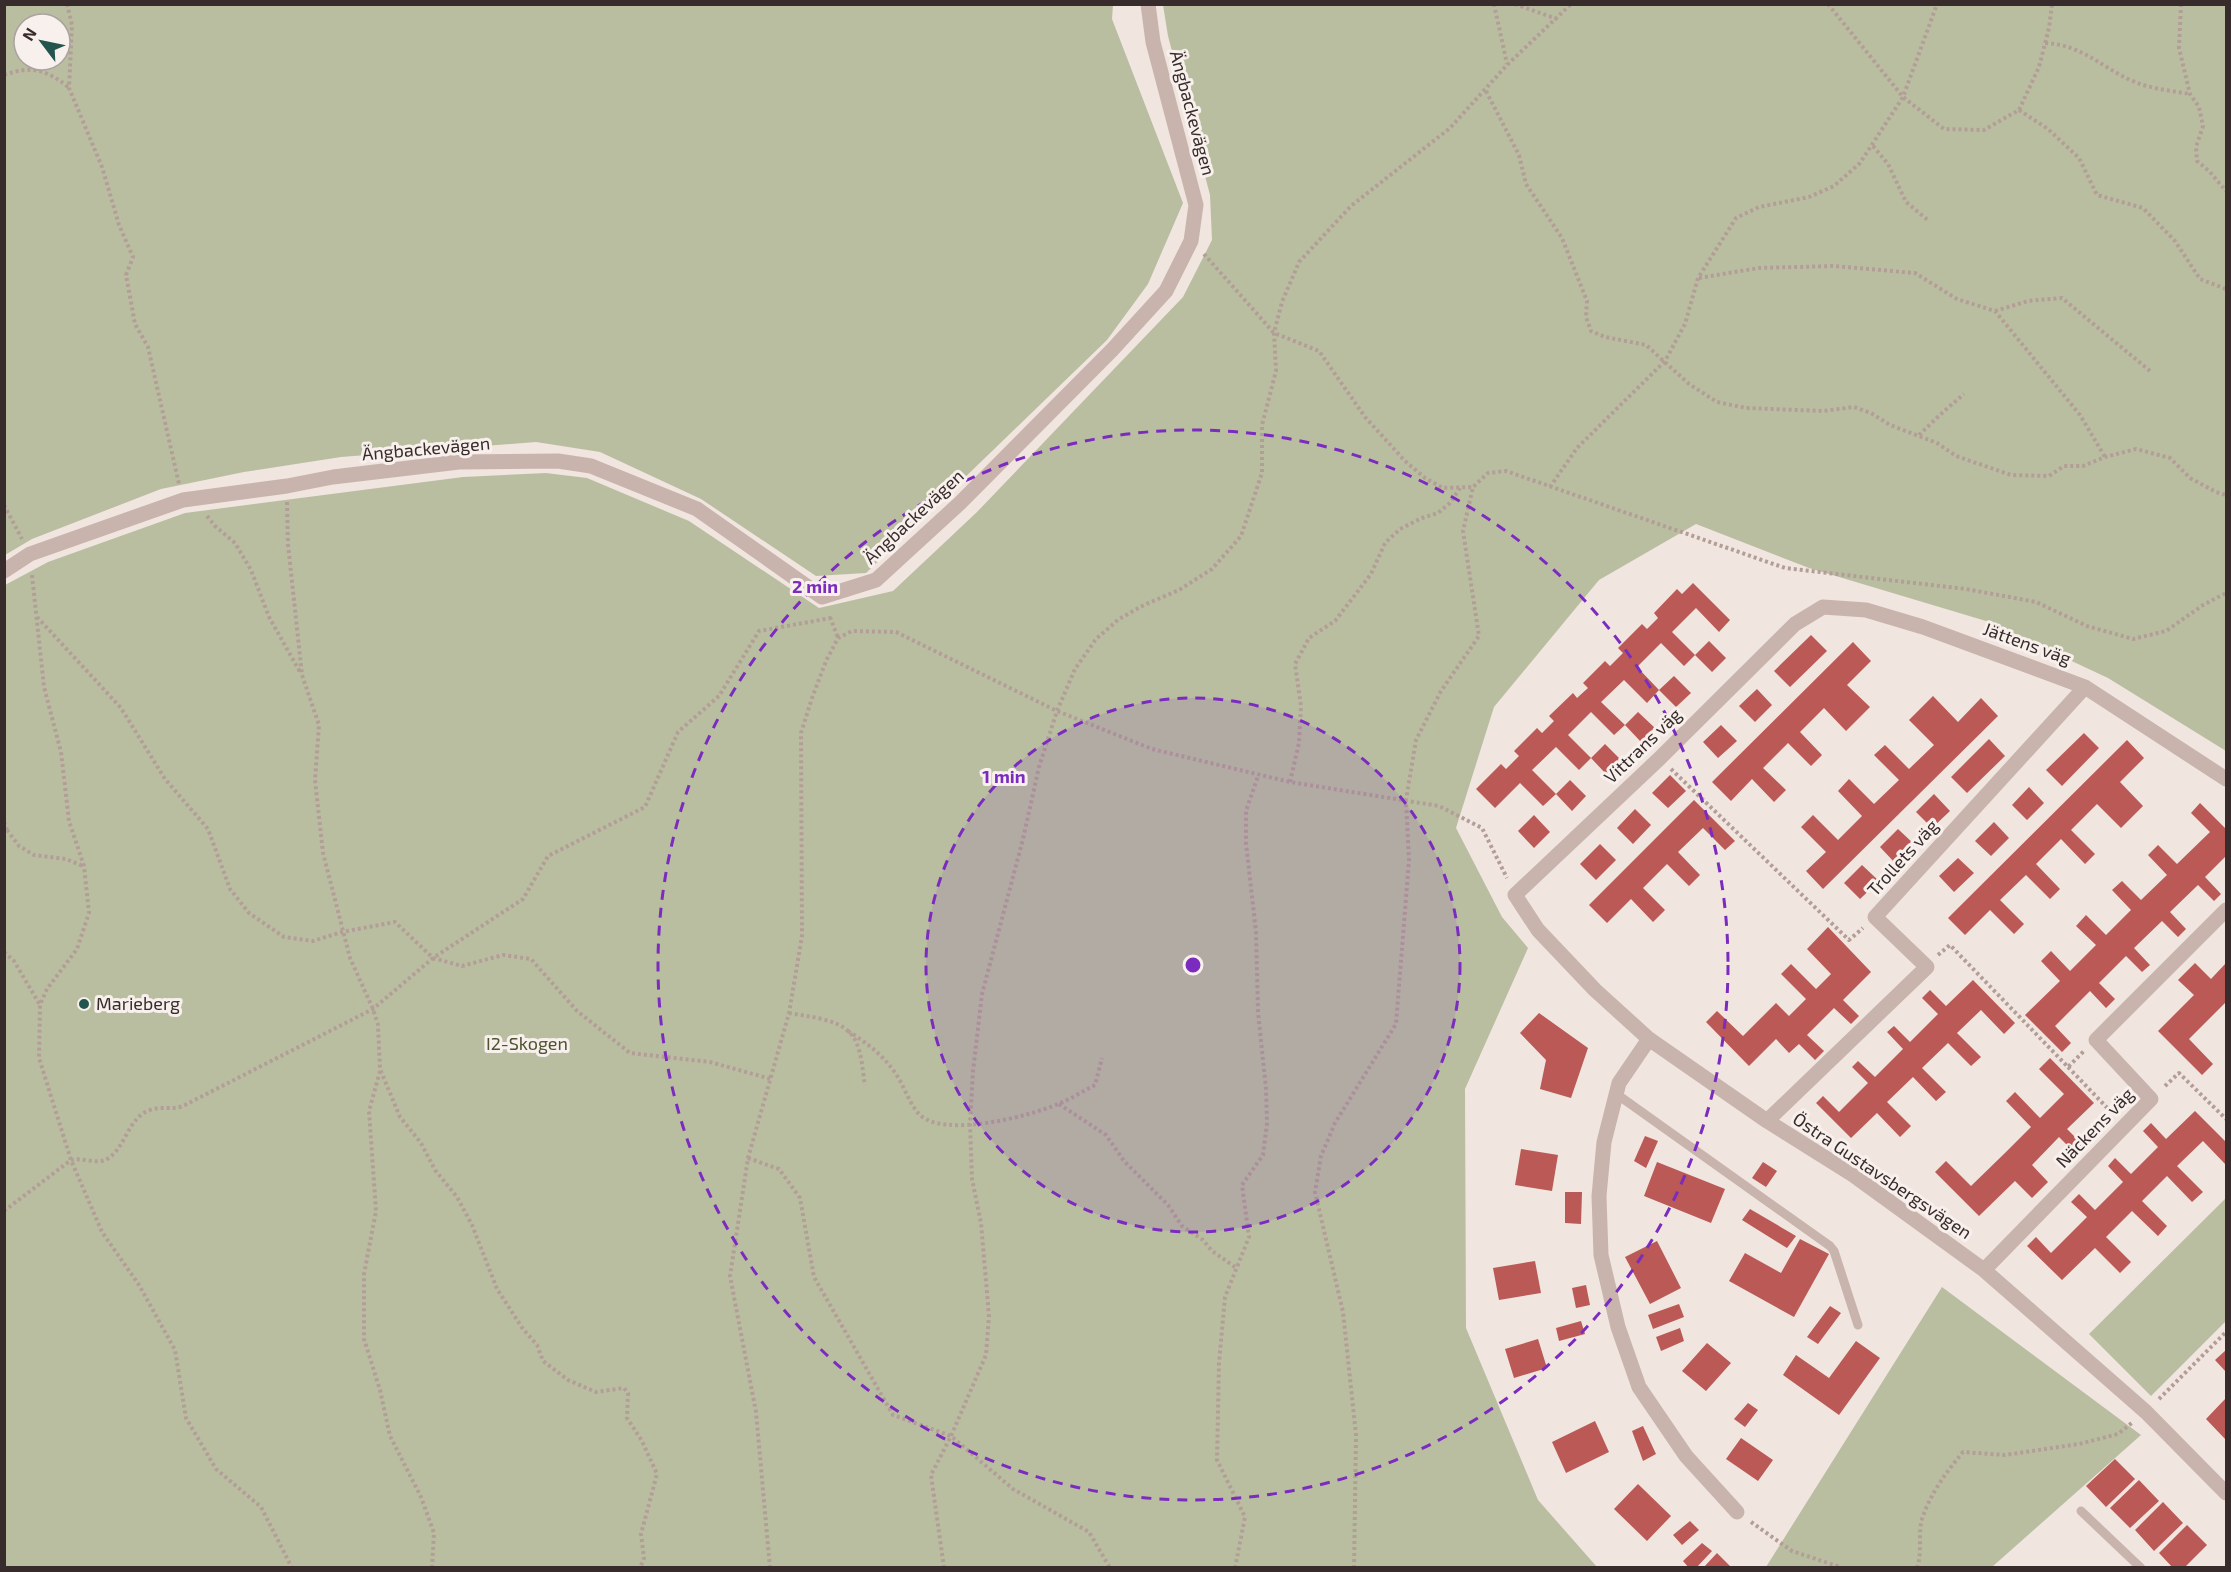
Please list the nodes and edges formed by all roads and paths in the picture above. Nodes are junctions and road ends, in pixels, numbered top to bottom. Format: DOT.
graph roads {
  1 [pos="67,4"];
  2 [pos="1148,4"];
  3 [pos="1494,4"];
  4 [pos="1515,4"];
  5 [pos="1571,4"];
  6 [pos="1828,4"];
  7 [pos="1937,4"];
  8 [pos="2052,4"];
  9 [pos="2181,4"];
  10 [pos="1557,19"];
  11 [pos="2045,43"];
  12 [pos="1507,65"];
  13 [pos="4,75"];
  14 [pos="69,88"];
  15 [pos="1486,91"];
  16 [pos="2190,94"];
  17 [pos="1903,97"];
  18 [pos="2019,110"];
  19 [pos="1873,146"];
  20 [pos="2226,191"];
  21 [pos="1929,221"];
  22 [pos="1191,241"];
  23 [pos="1698,278"];
  24 [pos="2226,289"];
  25 [pos="1995,311"];
  26 [pos="1274,333"];
  27 [pos="1665,361"];
  28 [pos="2150,371"];
  29 [pos="1964,394"];
  30 [pos="1919,435"];
  31 [pos="2105,457"];
  32 [pos="287,486"];
  33 [pos="1473,487"];
  34 [pos="1550,487"];
  35 [pos="1460,488"];
  36 [pos="2226,495"];
  37 [pos="188,499"];
  38 [pos="4,505"];
  39 [pos="30,554"];
  40 [pos="4,571"];
  41 [pos="37,617"];
  42 [pos="1795,624"];
  43 [pos="838,638"];
  44 [pos="302,675"];
  45 [pos="2085,687"];
  46 [pos="1058,711"];
  47 [pos="1660,758"];
  48 [pos="1258,776"];
  49 [pos="2226,779"];
  50 [pos="1290,782"];
  51 [pos="4,822"];
  52 [pos="6,832"];
  53 [pos="84,866"];
  54 [pos="1515,894"];
  55 [pos="2226,910"];
  56 [pos="1875,917"];
  57 [pos="342,932"];
  58 [pos="4,952"];
  59 [pos="434,958"];
  60 [pos="1926,967"];
  61 [pos="40,1005"];
  62 [pos="373,1009"];
  63 [pos="789,1013"];
  64 [pos="848,1031"];
  65 [pos="1649,1039"];
  66 [pos="2096,1040"];
  67 [pos="1102,1058"];
  68 [pos="2068,1067"];
  69 [pos="380,1069"];
  70 [pos="771,1079"];
  71 [pos="864,1086"];
  72 [pos="1615,1093"];
  73 [pos="2151,1099"];
  74 [pos="1059,1104"];
  75 [pos="2226,1119"];
  76 [pos="1767,1121"];
  77 [pos="970,1124"];
  78 [pos="2125,1126"];
  79 [pos="748,1158"];
  80 [pos="71,1160"];
  81 [pos="4,1211"];
  82 [pos="1235,1267"];
  83 [pos="1984,1270"];
  84 [pos="1858,1325"];
  85 [pos="2226,1332"];
  86 [pos="2146,1412"];
  87 [pos="951,1436"];
  88 [pos="2226,1493"];
  89 [pos="2081,1511"];
  90 [pos="1737,1512"];
  91 [pos="292,1568"];
  92 [pos="432,1568"];
  93 [pos="640,1568"];
  94 [pos="770,1568"];
  95 [pos="944,1568"];
  96 [pos="1110,1568"];
  97 [pos="1236,1568"];
  98 [pos="1843,1568"];
  99 [pos="1917,1568"];
  100 [pos="2141,1568"];
  1 -- 14 [label="path"];
  2 -- 22 [label="street, Ängbackevägen"];
  3 -- 12 [label="path"];
  4 -- 10 [label="path"];
  5 -- 10 [label="path"];
  6 -- 17 [label="path"];
  7 -- 17 [label="path"];
  8 -- 11 [label="path"];
  9 -- 16 [label="path"];
  10 -- 12 [label="path"];
  11 -- 16 [label="path"];
  11 -- 18 [label="path"];
  12 -- 15 [label="path"];
  13 -- 14 [label="path"];
  14 -- 37 [label="path"];
  15 -- 26 [label="path"];
  15 -- 27 [label="path"];
  16 -- 20 [label="path"];
  17 -- 18 [label="path"];
  17 -- 19 [label="path"];
  18 -- 24 [label="path"];
  19 -- 21 [label="path"];
  19 -- 23 [label="path"];
  22 -- 26 [label="path"];
  22 -- 32 [label="street, Ängbackevägen"];
  23 -- 25 [label="path"];
  23 -- 27 [label="path"];
  25 -- 28 [label="path"];
  25 -- 31 [label="path"];
  26 -- 35 [label="path"];
  26 -- 46 [label="path"];
  27 -- 30 [label="path"];
  27 -- 34 [label="path"];
  29 -- 30 [label="path"];
  30 -- 31 [label="path"];
  31 -- 36 [label="path"];
  32 -- 37 [label="street, Ängbackevägen"];
  32 -- 44 [label="path"];
  33 -- 35 [label="path"];
  35 -- 50 [label="path"];
  37 -- 39 [label="street, Ängbackevägen"];
  37 -- 44 [label="path"];
  38 -- 39 [label="path"];
  39 -- 40 [label="street, Ängbackevägen"];
  39 -- 41 [label="path"];
  41 -- 53 [label="path"];
  41 -- 57 [label="path"];
  42 -- 45 [label="street, Jättens väg"];
  42 -- 47 [label="street, Vittrans väg"];
  43 -- 46 [label="path"];
  43 -- 59 [label="path"];
  43 -- 63 [label="path"];
  44 -- 57 [label="path"];
  45 -- 49 [label="street, Jättens väg"];
  45 -- 56 [label="street, Trollets väg"];
  46 -- 48 [label="path"];
  46 -- 77 [label="path"];
  47 -- 54 [label="street, Vittrans väg"];
  47 -- 56 [label="path"];
  48 -- 50 [label="path"];
  48 -- 82 [label="path"];
  50 -- 54 [label="path"];
  51 -- 52 [label="path"];
  52 -- 53 [label="path"];
  53 -- 61 [label="path"];
  54 -- 65 [label="street, Östra Gustavsbergsvägen"];
  55 -- 66 [label="street"];
  56 -- 60 [label="street, Trollets väg"];
  57 -- 59 [label="path"];
  57 -- 62 [label="path"];
  58 -- 61 [label="path"];
  59 -- 62 [label="path"];
  59 -- 70 [label="path"];
  60 -- 68 [label="path"];
  60 -- 76 [label="street"];
  61 -- 80 [label="path"];
  62 -- 69 [label="path"];
  62 -- 80 [label="path"];
  63 -- 64 [label="path"];
  63 -- 70 [label="path"];
  64 -- 71 [label="path"];
  64 -- 77 [label="path"];
  65 -- 72 [label="street"];
  65 -- 76 [label="street, Östra Gustavsbergsvägen"];
  66 -- 68 [label="path"];
  66 -- 73 [label="street, Näckens väg"];
  67 -- 74 [label="path"];
  68 -- 78 [label="path"];
  69 -- 92 [label="path"];
  69 -- 93 [label="path"];
  70 -- 79 [label="path"];
  72 -- 84 [label="lane"];
  72 -- 90 [label="street"];
  73 -- 75 [label="path"];
  73 -- 78 [label="street, Näckens väg"];
  74 -- 77 [label="path"];
  74 -- 82 [label="path"];
  76 -- 83 [label="street, Östra Gustavsbergsvägen"];
  77 -- 87 [label="path"];
  78 -- 83 [label="street, Näckens väg"];
  79 -- 87 [label="path"];
  79 -- 94 [label="path"];
  80 -- 81 [label="path"];
  80 -- 91 [label="path"];
  82 -- 97 [label="path"];
  83 -- 86 [label="street, Östra Gustavsbergsvägen"];
  85 -- 86 [label="path"];
  86 -- 88 [label="street, Östra Gustavsbergsvägen"];
  86 -- 99 [label="path"];
  87 -- 95 [label="path"];
  87 -- 96 [label="path"];
  89 -- 100 [label="lane"];
  90 -- 98 [label="path"];
}
